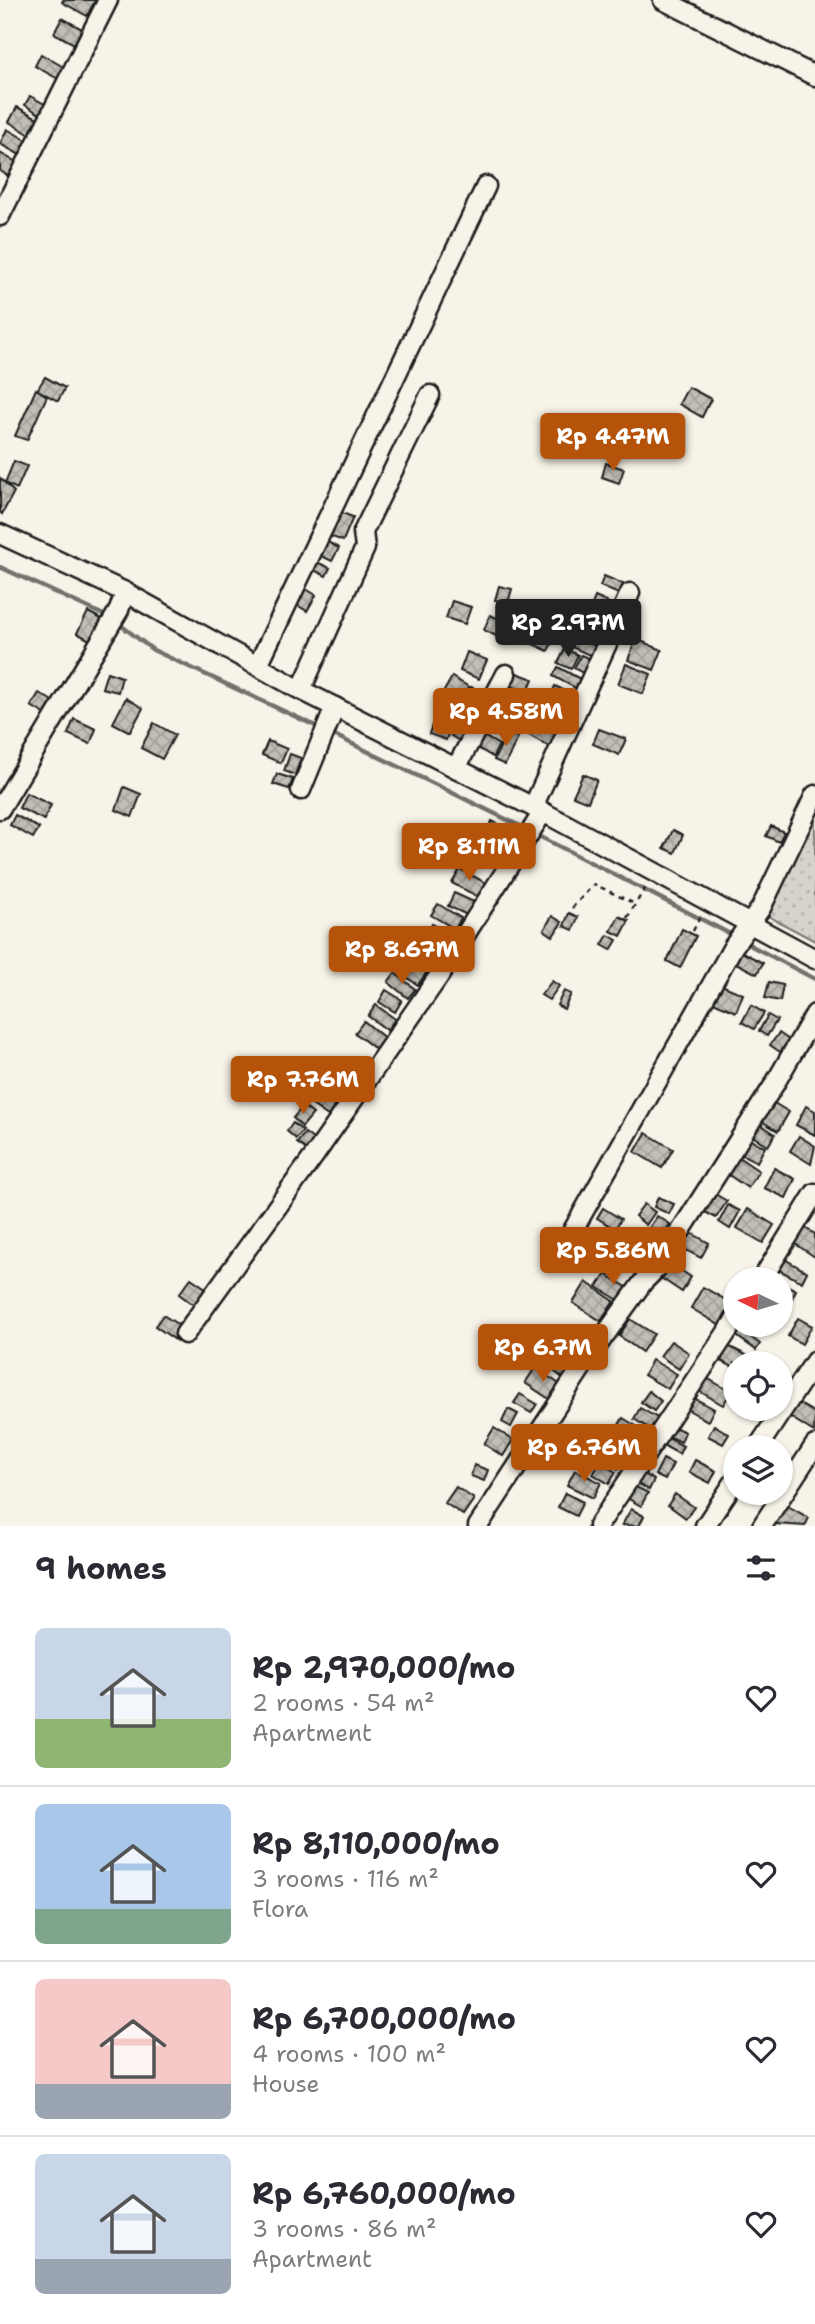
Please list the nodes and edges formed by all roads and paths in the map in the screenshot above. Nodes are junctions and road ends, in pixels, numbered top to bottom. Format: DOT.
graph roads {
  1 [pos="108,0"];
  2 [pos="663,0"];
  3 [pos="815,76"];
  4 [pos="486,187"];
  5 [pos="0,216"];
  6 [pos="430,395"];
  7 [pos="0,534"];
  8 [pos="125,592"];
  9 [pos="629,593"];
  10 [pos="258,665"];
  11 [pos="506,674"];
  12 [pos="302,690"];
  13 [pos="329,723"];
  14 [pos="456,768"];
  15 [pos="301,790"];
  16 [pos="815,795"];
  17 [pos="0,810"];
  18 [pos="534,820"];
  19 [pos="645,887"];
  20 [pos="636,902"];
  21 [pos="572,908"];
  22 [pos="704,911"];
  23 [pos="627,918"];
  24 [pos="746,927"];
  25 [pos="693,931"];
  26 [pos="815,959"];
  27 [pos="815,1014"];
  28 [pos="815,1193"];
  29 [pos="572,1232"];
  30 [pos="769,1267"];
  31 [pos="185,1334"];
  32 [pos="724,1337"];
  33 [pos="815,1361"];
  34 [pos="766,1435"];
  35 [pos="815,1445"];
  36 [pos="723,1499"];
  37 [pos="478,1526"];
  38 [pos="598,1526"];
  39 [pos="705,1526"];
  40 [pos="762,1526"];
  1 -- 5 [label="street"];
  2 -- 3 [label="street"];
  4 -- 10 [label="street"];
  6 -- 12 [label="street"];
  7 -- 8 [label="street"];
  8 -- 10 [label="street"];
  8 -- 17 [label="street"];
  9 -- 18 [label="street"];
  10 -- 12 [label="street"];
  11 -- 14 [label="street"];
  12 -- 13 [label="street"];
  13 -- 14 [label="street"];
  13 -- 15 [label="street"];
  14 -- 18 [label="street"];
  16 -- 24 [label="street"];
  18 -- 24 [label="street"];
  18 -- 31 [label="street"];
  19 -- 20 [label="path"];
  20 -- 21 [label="path"];
  20 -- 23 [label="path"];
  22 -- 25 [label="path"];
  24 -- 26 [label="street"];
  24 -- 29 [label="street"];
  27 -- 37 [label="street"];
  28 -- 30 [label="street"];
  32 -- 38 [label="street"];
  33 -- 34 [label="street"];
  35 -- 40 [label="street"];
  36 -- 39 [label="street"];
}
